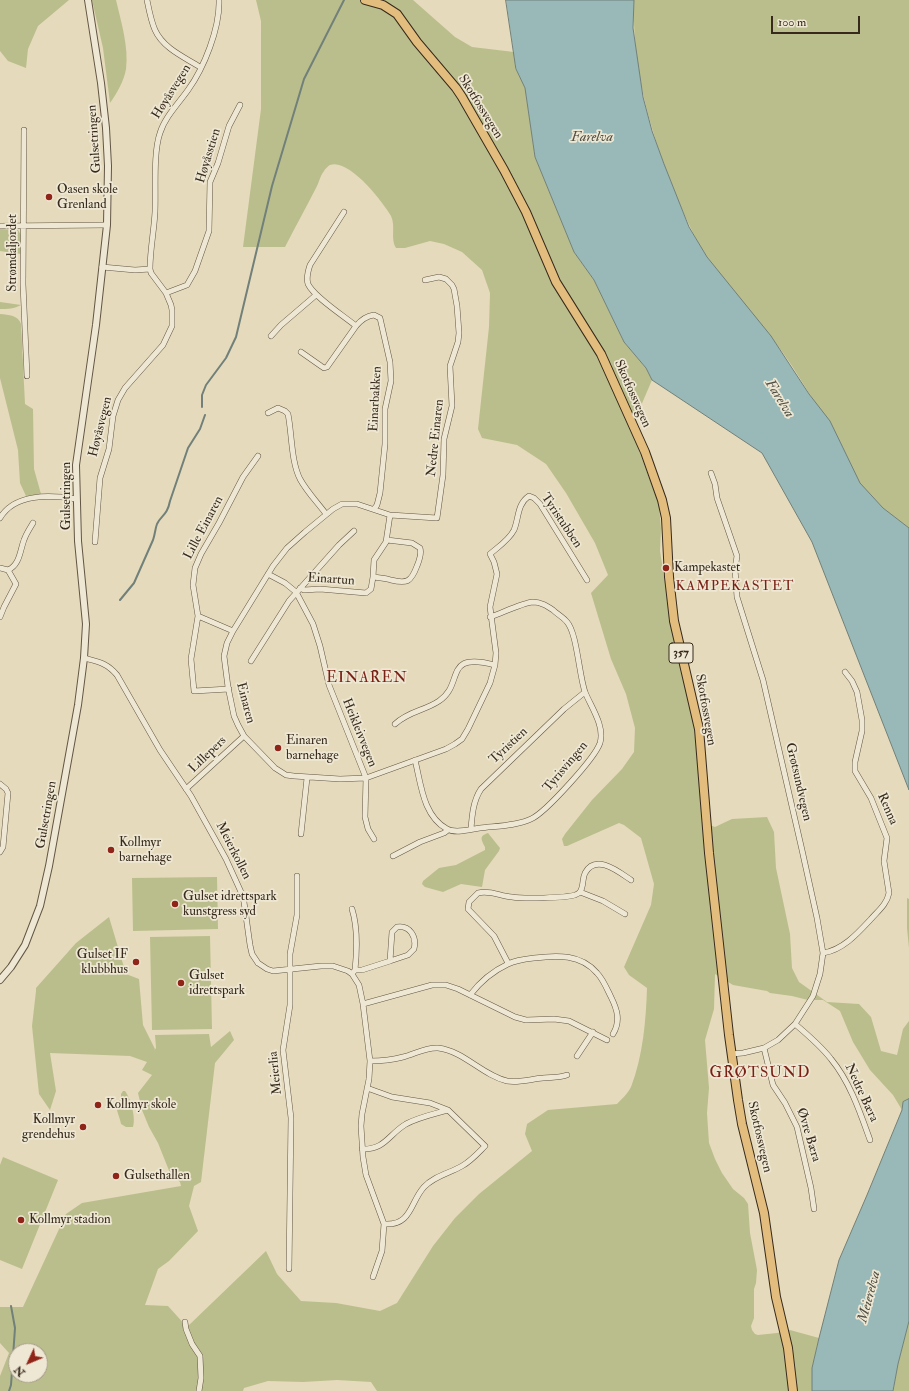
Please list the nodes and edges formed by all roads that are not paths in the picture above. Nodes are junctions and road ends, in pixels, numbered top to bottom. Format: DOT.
graph roads {
  1 [pos="88,0"];
  2 [pos="147,0"];
  3 [pos="219,0"];
  4 [pos="364,0"];
  5 [pos="200,67"];
  6 [pos="240,105"];
  7 [pos="24,130"];
  8 [pos="344,212"];
  9 [pos="107,225"];
  10 [pos="0,226"];
  11 [pos="24,226"];
  12 [pos="102,267"];
  13 [pos="150,269"];
  14 [pos="425,280"];
  15 [pos="166,293"];
  16 [pos="316,295"];
  17 [pos="356,326"];
  18 [pos="271,336"];
  19 [pos="301,352"];
  20 [pos="26,376"];
  21 [pos="268,413"];
  22 [pos="258,456"];
  23 [pos="711,473"];
  24 [pos="76,499"];
  25 [pos="374,509"];
  26 [pos="326,514"];
  27 [pos="390,515"];
  28 [pos="0,518"];
  29 [pos="437,518"];
  30 [pos="33,522"];
  31 [pos="354,531"];
  32 [pos="387,540"];
  33 [pos="95,542"];
  34 [pos="0,568"];
  35 [pos="8,570"];
  36 [pos="268,574"];
  37 [pos="373,577"];
  38 [pos="588,580"];
  39 [pos="298,590"];
  40 [pos="198,616"];
  41 [pos="0,617"];
  42 [pos="490,617"];
  43 [pos="233,631"];
  44 [pos="84,658"];
  45 [pos="251,661"];
  46 [pos="495,665"];
  47 [pos="845,672"];
  48 [pos="229,688"];
  49 [pos="585,692"];
  50 [pos="394,724"];
  51 [pos="244,736"];
  52 [pos="415,760"];
  53 [pos="307,778"];
  54 [pos="366,778"];
  55 [pos="0,784"];
  56 [pos="186,789"];
  57 [pos="471,829"];
  58 [pos="448,830"];
  59 [pos="301,834"];
  60 [pos="374,838"];
  61 [pos="0,852"];
  62 [pos="394,856"];
  63 [pos="297,876"];
  64 [pos="632,880"];
  65 [pos="580,892"];
  66 [pos="352,909"];
  67 [pos="625,914"];
  68 [pos="823,953"];
  69 [pos="390,961"];
  70 [pos="508,964"];
  71 [pos="291,970"];
  72 [pos="353,972"];
  73 [pos="0,980"];
  74 [pos="470,995"];
  75 [pos="363,1004"];
  76 [pos="795,1024"];
  77 [pos="593,1032"];
  78 [pos="614,1034"];
  79 [pos="607,1040"];
  80 [pos="764,1048"];
  81 [pos="731,1054"];
  82 [pos="577,1056"];
  83 [pos="370,1061"];
  84 [pos="567,1075"];
  85 [pos="367,1088"];
  86 [pos="448,1110"];
  87 [pos="870,1140"];
  88 [pos="362,1149"];
  89 [pos="814,1209"];
  90 [pos="384,1224"];
  91 [pos="289,1269"];
  92 [pos="373,1277"];
  93 [pos="185,1322"];
  94 [pos="199,1391"];
  95 [pos="793,1391"];
  1 -- 9 [label="street, Gulsetringen"];
  2 -- 5 [label="street"];
  3 -- 5 [label="street, Høyåsvegen"];
  4 -- 81 [label="main road, Skotfossvegen / 357"];
  5 -- 13 [label="street, Høyåsvegen"];
  6 -- 15 [label="street, Høyåsstien"];
  7 -- 11 [label="street, Strømdaljordet"];
  8 -- 16 [label="street"];
  9 -- 11 [label="street"];
  9 -- 12 [label="street, Gulsetringen"];
  10 -- 11 [label="street"];
  11 -- 20 [label="street, Strømdaljordet"];
  12 -- 13 [label="street"];
  12 -- 24 [label="street, Gulsetringen"];
  13 -- 15 [label="street, Høyåsvegen"];
  14 -- 29 [label="street, Nedre Einaren"];
  15 -- 33 [label="street, Høyåsvegen"];
  16 -- 17 [label="street"];
  16 -- 18 [label="street"];
  17 -- 19 [label="street, Einarbakken"];
  17 -- 25 [label="street, Einarbakken"];
  21 -- 26 [label="street"];
  22 -- 40 [label="street, Lille Einaren"];
  23 -- 68 [label="street, Grøtsundvegen"];
  24 -- 28 [label="street"];
  24 -- 44 [label="street, Gulsetringen"];
  25 -- 26 [label="street, Einaren"];
  25 -- 27 [label="street, Einaren"];
  26 -- 36 [label="street, Einaren"];
  27 -- 29 [label="street, Einaren"];
  27 -- 32 [label="street, Einartun"];
  30 -- 35 [label="street"];
  31 -- 39 [label="street"];
  32 -- 37 [label="street, Einartun"];
  32 -- 37 [label="street, Einartun"];
  34 -- 35 [label="street"];
  35 -- 41 [label="street"];
  36 -- 39 [label="street"];
  36 -- 43 [label="street, Einaren"];
  37 -- 39 [label="street, Einartun"];
  38 -- 42 [label="street, Tyristubben"];
  39 -- 45 [label="street"];
  39 -- 54 [label="street, Heikleivvegen"];
  40 -- 43 [label="street"];
  40 -- 48 [label="street, Lille Einaren"];
  42 -- 46 [label="street"];
  42 -- 49 [label="street, Tyrisvingen"];
  43 -- 48 [label="street, Einaren"];
  44 -- 56 [label="street, Meierkollen"];
  44 -- 73 [label="street, Gulsetringen"];
  46 -- 50 [label="street"];
  46 -- 52 [label="street"];
  47 -- 68 [label="street, Renna"];
  48 -- 51 [label="street, Einaren"];
  49 -- 57 [label="street, Tyristien"];
  49 -- 57 [label="street, Tyrisvingen"];
  51 -- 53 [label="street, Einaren"];
  51 -- 56 [label="street, Lillepers"];
  52 -- 54 [label="street"];
  52 -- 58 [label="street"];
  53 -- 54 [label="street, Einaren"];
  53 -- 59 [label="street"];
  54 -- 60 [label="street, Heikleivvegen"];
  55 -- 61 [label="street"];
  56 -- 71 [label="street, Meierkollen"];
  57 -- 58 [label="street, Tyrisvingen"];
  58 -- 62 [label="street"];
  63 -- 71 [label="street, Meierlia"];
  64 -- 65 [label="street"];
  65 -- 67 [label="street"];
  65 -- 70 [label="street"];
  66 -- 72 [label="street"];
  68 -- 76 [label="street, Grøtsundvegen"];
  69 -- 69 [label="street"];
  69 -- 72 [label="street"];
  70 -- 74 [label="street"];
  70 -- 78 [label="street"];
  71 -- 72 [label="street, Meierkollen"];
  71 -- 91 [label="street, Meierlia"];
  72 -- 75 [label="street"];
  74 -- 75 [label="street"];
  74 -- 77 [label="street"];
  75 -- 83 [label="street"];
  76 -- 80 [label="street, Grøtsundvegen"];
  76 -- 87 [label="street, Nedre Bæra"];
  77 -- 79 [label="street"];
  77 -- 82 [label="street"];
  80 -- 81 [label="street, Grøtsundvegen"];
  80 -- 89 [label="street, Øvre Bæra"];
  81 -- 95 [label="main road, Skotfossvegen / 357"];
  83 -- 84 [label="street"];
  83 -- 85 [label="street"];
  85 -- 86 [label="street"];
  85 -- 88 [label="street"];
  86 -- 88 [label="street"];
  86 -- 90 [label="street"];
  88 -- 90 [label="street"];
  90 -- 92 [label="street"];
  93 -- 94 [label="street"];
}
